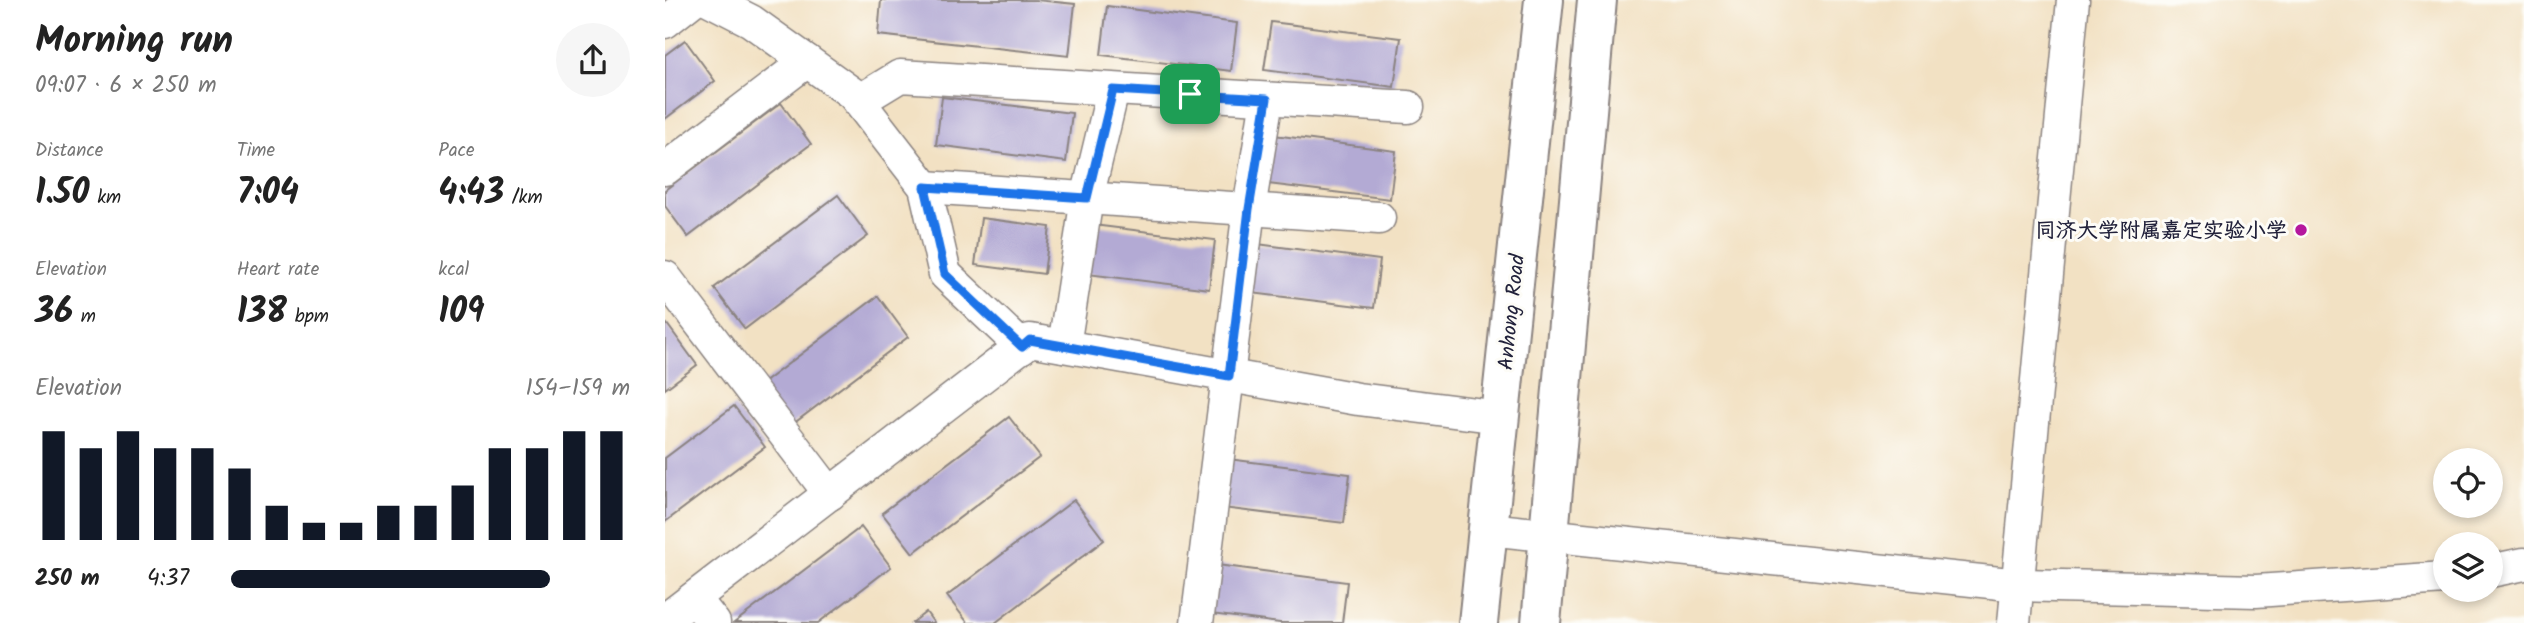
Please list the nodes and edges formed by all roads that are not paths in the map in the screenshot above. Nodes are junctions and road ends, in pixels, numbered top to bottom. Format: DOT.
graph roads {
  1 [pos="693,0"];
  2 [pos="711,0"];
  3 [pos="1544,0"];
  4 [pos="1597,0"];
  5 [pos="2073,0"];
  6 [pos="665,22"];
  7 [pos="807,61"];
  8 [pos="1113,90"];
  9 [pos="1267,99"];
  10 [pos="859,101"];
  11 [pos="1408,107"];
  12 [pos="665,169"];
  13 [pos="925,187"];
  14 [pos="1087,198"];
  15 [pos="1249,209"];
  16 [pos="1379,218"];
  17 [pos="665,277"];
  18 [pos="1064,346"];
  19 [pos="1022,347"];
  20 [pos="1229,376"];
  21 [pos="1500,417"];
  22 [pos="830,494"];
  23 [pos="1488,528"];
  24 [pos="1549,533"];
  25 [pos="2524,564"];
  26 [pos="2503,568"];
  27 [pos="2433,579"];
  28 [pos="2019,584"];
  29 [pos="694,598"];
  30 [pos="665,620"];
  31 [pos="714,623"];
  32 [pos="1197,623"];
  33 [pos="1478,623"];
  34 [pos="1541,623"];
  35 [pos="2014,623"];
  1 -- 6 [label="street"];
  2 -- 7 [label="street"];
  3 -- 21 [label="main road, Anhong Road"];
  4 -- 24 [label="main road"];
  5 -- 28 [label="street"];
  7 -- 10 [label="street"];
  7 -- 12 [label="street"];
  8 -- 9 [label="street"];
  8 -- 10 [label="street"];
  8 -- 14 [label="street"];
  9 -- 11 [label="street"];
  9 -- 15 [label="street"];
  10 -- 13 [label="street"];
  13 -- 14 [label="street"];
  13 -- 19 [label="street"];
  14 -- 15 [label="street"];
  14 -- 18 [label="street"];
  15 -- 16 [label="street"];
  15 -- 20 [label="street"];
  17 -- 22 [label="street"];
  18 -- 19 [label="street"];
  18 -- 20 [label="street"];
  19 -- 22 [label="street"];
  20 -- 21 [label="street"];
  20 -- 32 [label="street"];
  21 -- 23 [label="main road, Anhong Road"];
  22 -- 29 [label="street"];
  23 -- 24 [label="street"];
  23 -- 33 [label="main road, Anhong Road"];
  24 -- 28 [label="street"];
  24 -- 34 [label="main road"];
  25 -- 26 [label="street"];
  27 -- 28 [label="street"];
  28 -- 35 [label="street"];
  29 -- 30 [label="street"];
  29 -- 31 [label="street"];
}
